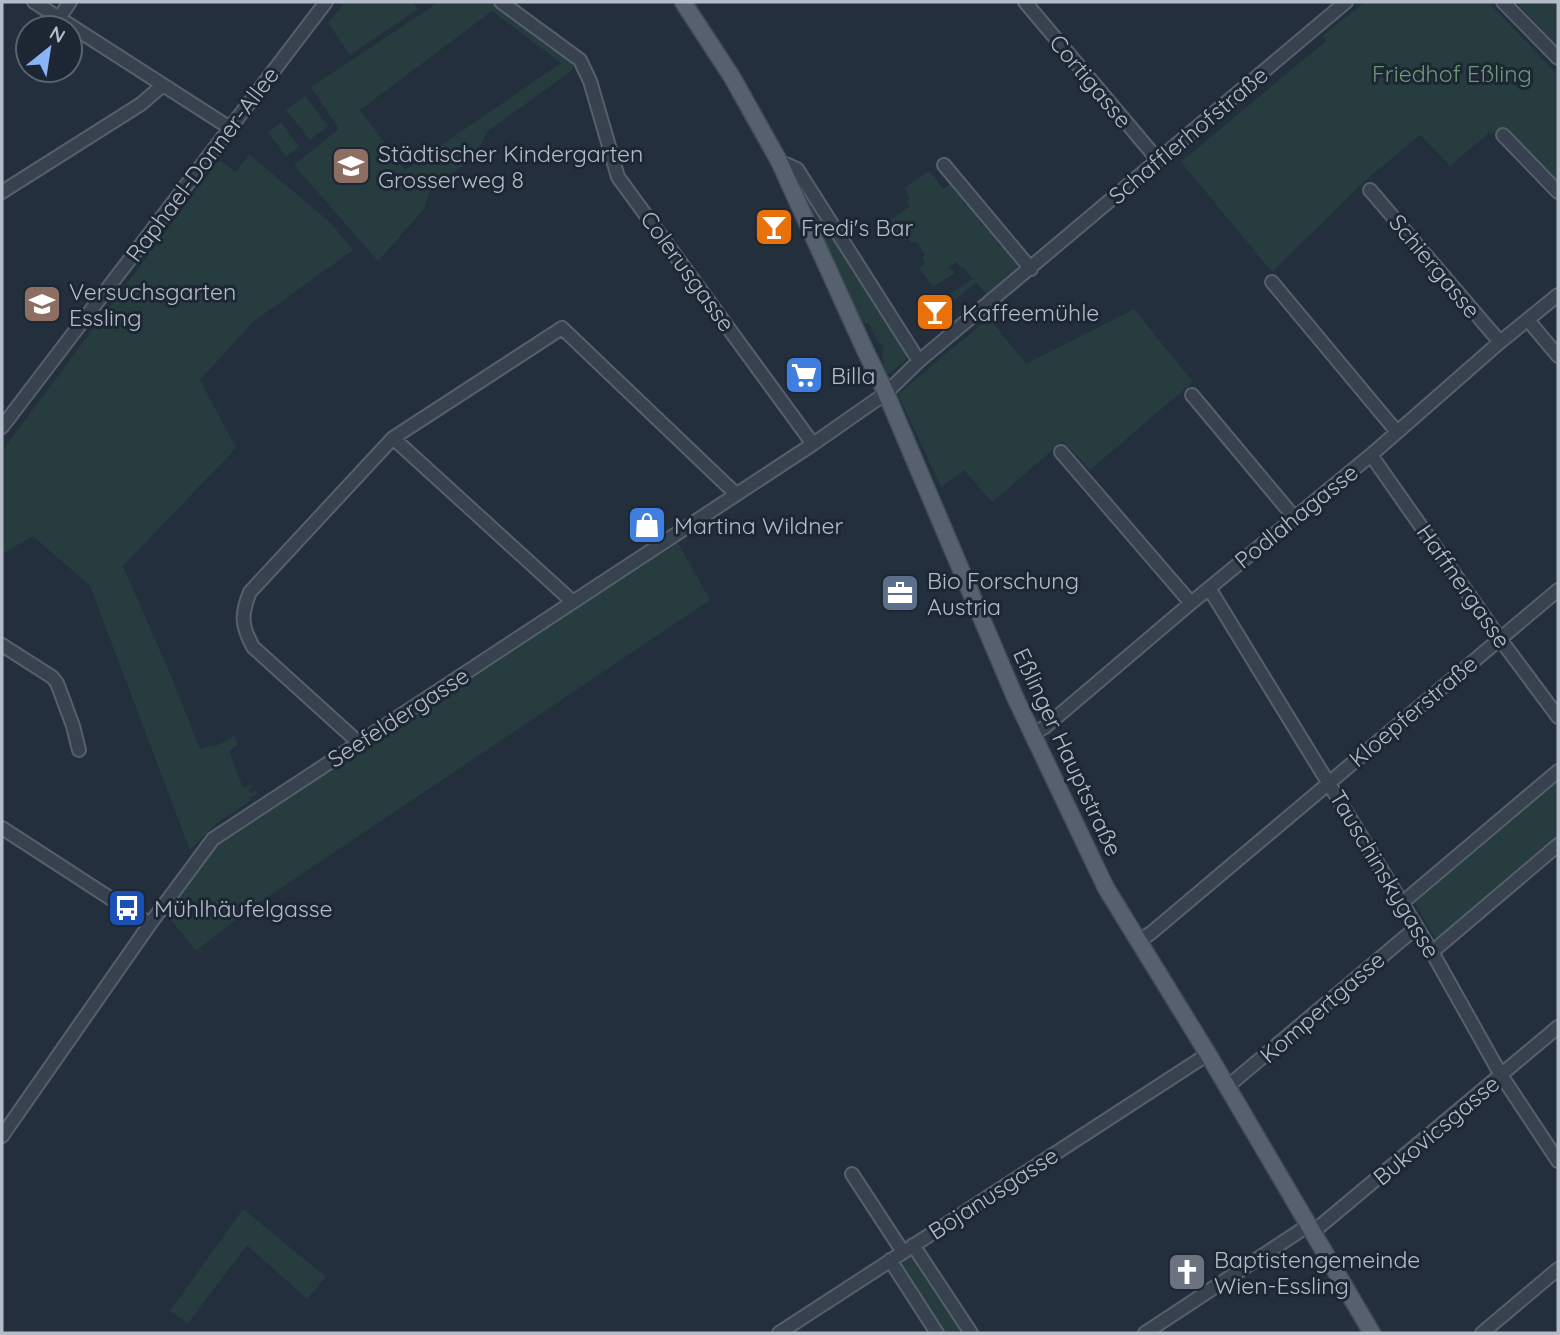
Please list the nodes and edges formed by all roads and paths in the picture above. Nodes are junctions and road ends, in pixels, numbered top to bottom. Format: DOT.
graph roads {
  1 [pos="34,2"];
  2 [pos="326,2"];
  3 [pos="501,2"];
  4 [pos="683,2"];
  5 [pos="1025,2"];
  6 [pos="1346,2"];
  7 [pos="1503,2"];
  8 [pos="53,14"];
  9 [pos="84,34"];
  10 [pos="1558,58"];
  11 [pos="163,85"];
  12 [pos="230,128"];
  13 [pos="1503,135"];
  14 [pos="1158,160"];
  15 [pos="779,161"];
  16 [pos="944,165"];
  17 [pos="1370,190"];
  18 [pos="2,192"];
  19 [pos="1558,192"];
  20 [pos="1031,269"];
  21 [pos="1272,282"];
  22 [pos="1558,295"];
  23 [pos="1528,320"];
  24 [pos="1500,342"];
  25 [pos="1558,356"];
  26 [pos="919,361"];
  27 [pos="886,393"];
  28 [pos="1192,395"];
  29 [pos="2,427"];
  30 [pos="1397,432"];
  31 [pos="393,438"];
  32 [pos="813,444"];
  33 [pos="1061,452"];
  34 [pos="1371,455"];
  35 [pos="737,494"];
  36 [pos="1294,517"];
  37 [pos="1209,588"];
  38 [pos="1558,590"];
  39 [pos="573,602"];
  40 [pos="1191,603"];
  41 [pos="1500,639"];
  42 [pos="2,645"];
  43 [pos="1558,717"];
  44 [pos="1032,734"];
  45 [pos="358,742"];
  46 [pos="79,750"];
  47 [pos="1558,771"];
  48 [pos="1329,782"];
  49 [pos="4,834"];
  50 [pos="1558,845"];
  51 [pos="1402,904"];
  52 [pos="150,923"];
  53 [pos="1417,927"];
  54 [pos="1139,941"];
  55 [pos="1432,952"];
  56 [pos="1558,1027"];
  57 [pos="1208,1054"];
  58 [pos="1501,1075"];
  59 [pos="1227,1087"];
  60 [pos="2,1136"];
  61 [pos="1558,1161"];
  62 [pos="852,1174"];
  63 [pos="1311,1228"];
  64 [pos="908,1248"];
  65 [pos="890,1260"];
  66 [pos="1558,1269"];
  67 [pos="779,1333"];
  68 [pos="937,1333"];
  69 [pos="971,1333"];
  70 [pos="1146,1333"];
  71 [pos="1373,1333"];
  72 [pos="1482,1333"];
  1 -- 8 [label="street"];
  2 -- 12 [label="street, Raphael-Donner-Allee"];
  3 -- 32 [label="street, Colerusgasse"];
  4 -- 15 [label="main road, Eßlinger Hauptstraße"];
  5 -- 14 [label="street, Cortigasse"];
  6 -- 14 [label="street, Schafflerhofstraße"];
  7 -- 10 [label="street"];
  9 -- 11 [label="street"];
  11 -- 12 [label="street"];
  11 -- 18 [label="street"];
  12 -- 29 [label="street, Raphael-Donner-Allee"];
  13 -- 19 [label="street"];
  14 -- 20 [label="street, Schafflerhofstraße"];
  15 -- 26 [label="street, Eßlinger Hauptstraße"];
  15 -- 27 [label="main road, Eßlinger Hauptstraße"];
  16 -- 20 [label="street"];
  17 -- 24 [label="street, Schiergasse"];
  20 -- 26 [label="street, Schafflerhofstraße"];
  21 -- 30 [label="street"];
  22 -- 23 [label="street, Podlahagasse"];
  23 -- 24 [label="street, Podlahagasse"];
  23 -- 25 [label="street"];
  24 -- 30 [label="street, Podlahagasse"];
  26 -- 27 [label="street, Schafflerhofstraße"];
  27 -- 32 [label="street, Seefeldergasse"];
  27 -- 44 [label="main road, Eßlinger Hauptstraße"];
  28 -- 36 [label="street"];
  30 -- 34 [label="street, Podlahagasse"];
  31 -- 35 [label="street"];
  31 -- 39 [label="street"];
  31 -- 45 [label="street"];
  32 -- 35 [label="street, Seefeldergasse"];
  33 -- 40 [label="street"];
  34 -- 36 [label="street, Podlahagasse"];
  34 -- 41 [label="street, Haffnergasse"];
  35 -- 39 [label="street, Seefeldergasse"];
  36 -- 37 [label="street, Podlahagasse"];
  37 -- 40 [label="street, Podlahagasse"];
  37 -- 48 [label="street, Tauschinskygasse"];
  38 -- 41 [label="street, Kloepferstraße"];
  39 -- 45 [label="street, Seefeldergasse"];
  40 -- 44 [label="street, Podlahagasse"];
  41 -- 43 [label="street, Haffnergasse"];
  41 -- 48 [label="street, Kloepferstraße"];
  42 -- 46 [label="street"];
  44 -- 54 [label="main road, Eßlinger Hauptstraße"];
  45 -- 52 [label="street, Seefeldergasse"];
  47 -- 51 [label="street"];
  48 -- 51 [label="street, Tauschinskygasse"];
  48 -- 54 [label="street, Kloepferstraße"];
  49 -- 52 [label="street"];
  50 -- 55 [label="street"];
  51 -- 53 [label="street, Tauschinskygasse"];
  52 -- 60 [label="street, Seefeldergasse"];
  53 -- 55 [label="street, Tauschinskygasse"];
  53 -- 59 [label="street, Kompertgasse"];
  54 -- 57 [label="main road, Eßlinger Hauptstraße"];
  55 -- 58 [label="street, Tauschinskygasse"];
  56 -- 58 [label="street, Bukovicsgasse"];
  57 -- 59 [label="main road, Eßlinger Hauptstraße"];
  57 -- 64 [label="street, Bojanusgasse"];
  58 -- 61 [label="street, Tauschinskygasse"];
  58 -- 63 [label="street, Bukovicsgasse"];
  59 -- 63 [label="main road, Eßlinger Hauptstraße"];
  62 -- 64 [label="street"];
  63 -- 70 [label="street, Bukovicsgasse"];
  63 -- 71 [label="main road, Eßlinger Hauptstraße"];
  64 -- 65 [label="street, Bojanusgasse"];
  64 -- 69 [label="street"];
  65 -- 67 [label="street, Bojanusgasse"];
  65 -- 68 [label="street"];
  66 -- 72 [label="street"];
}
